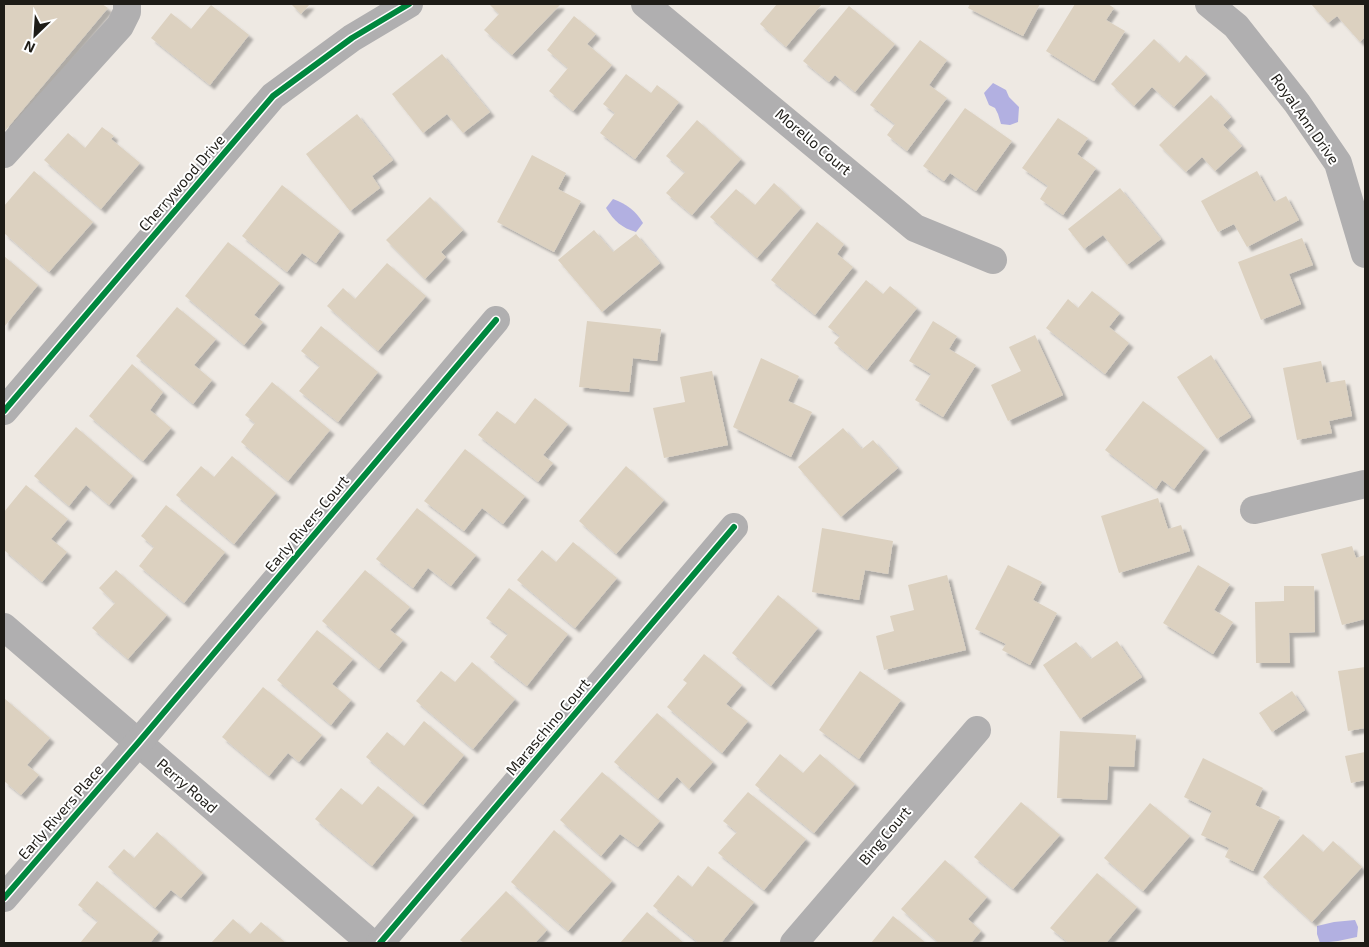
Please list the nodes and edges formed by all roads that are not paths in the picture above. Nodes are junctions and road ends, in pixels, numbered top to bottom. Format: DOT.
graph roads {
  1 [pos="127,4"];
  2 [pos="408,4"];
  3 [pos="645,4"];
  4 [pos="1209,4"];
  5 [pos="4,154"];
  6 [pos="1365,254"];
  7 [pos="993,260"];
  8 [pos="496,320"];
  9 [pos="4,411"];
  10 [pos="1365,484"];
  11 [pos="1254,510"];
  12 [pos="734,528"];
  13 [pos="4,627"];
  14 [pos="977,730"];
  15 [pos="138,743"];
  16 [pos="4,898"];
  17 [pos="371,943"];
  18 [pos="380,943"];
  19 [pos="794,943"];
  1 -- 5 [label="street"];
  2 -- 9 [label="street, Cherrywood Drive"];
  3 -- 7 [label="street, Morello Court"];
  4 -- 6 [label="street, Royal Ann Drive"];
  8 -- 15 [label="street, Early Rivers Court"];
  10 -- 11 [label="street"];
  12 -- 18 [label="street, Maraschino Court"];
  13 -- 15 [label="street, Perry Road"];
  14 -- 19 [label="street, Bing Court"];
  15 -- 16 [label="street, Early Rivers Place"];
  15 -- 17 [label="street, Perry Road"];
}
